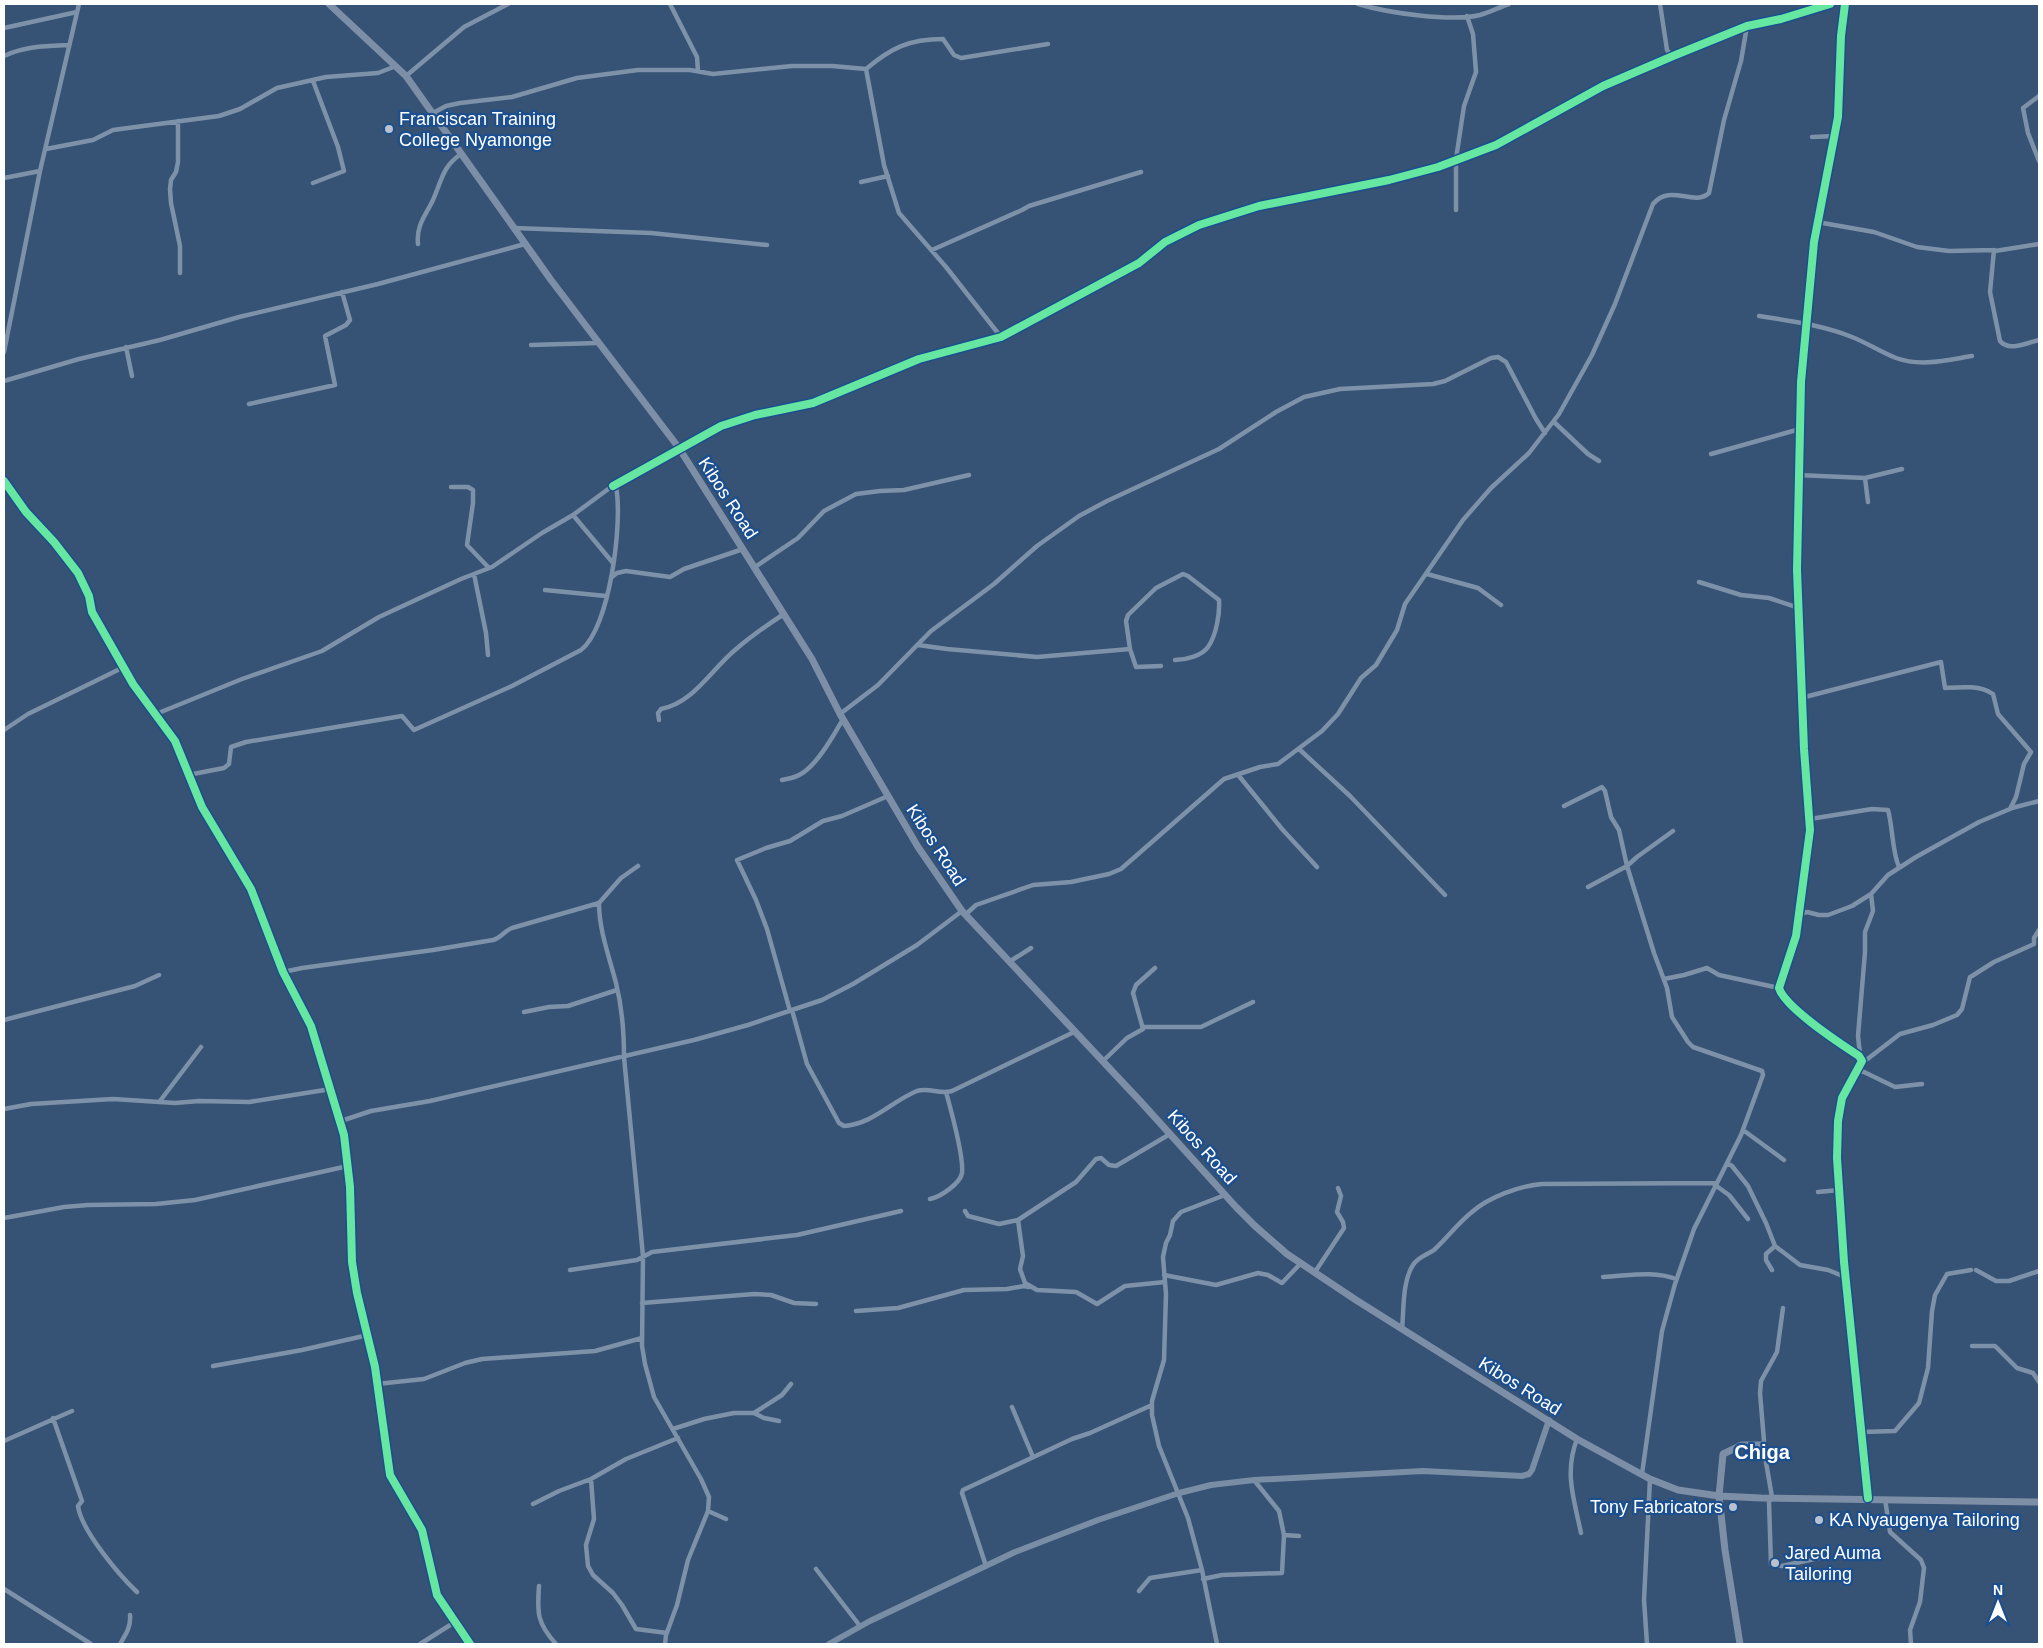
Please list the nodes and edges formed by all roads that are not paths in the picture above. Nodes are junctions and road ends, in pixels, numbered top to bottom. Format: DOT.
graph roads {
  1 [pos="79,4"];
  2 [pos="329,4"];
  3 [pos="508,4"];
  4 [pos="670,4"];
  5 [pos="1358,4"];
  6 [pos="1509,4"];
  7 [pos="1660,4"];
  8 [pos="1830,4"];
  9 [pos="1845,4"];
  10 [pos="500,6"];
  11 [pos="77,12"];
  12 [pos="1467,16"];
  13 [pos="1747,26"];
  14 [pos="4,28"];
  15 [pos="1048,44"];
  16 [pos="69,45"];
  17 [pos="4,56"];
  18 [pos="1673,56"];
  19 [pos="396,66"];
  20 [pos="866,69"];
  21 [pos="698,71"];
  22 [pos="406,76"];
  23 [pos="313,81"];
  24 [pos="2039,96"];
  25 [pos="433,113"];
  26 [pos="178,121"];
  27 [pos="1835,136"];
  28 [pos="1812,137"];
  29 [pos="46,150"];
  30 [pos="462,154"];
  31 [pos="1456,159"];
  32 [pos="2039,161"];
  33 [pos="40,171"];
  34 [pos="1141,172"];
  35 [pos="888,176"];
  36 [pos="4,178"];
  37 [pos="861,182"];
  38 [pos="313,183"];
  39 [pos="1456,210"];
  40 [pos="1817,222"];
  41 [pos="514,228"];
  42 [pos="418,244"];
  43 [pos="525,244"];
  44 [pos="2039,244"];
  45 [pos="767,245"];
  46 [pos="932,250"];
  47 [pos="1994,250"];
  48 [pos="180,273"];
  49 [pos="342,292"];
  50 [pos="1759,316"];
  51 [pos="1806,324"];
  52 [pos="1000,337"];
  53 [pos="2039,340"];
  54 [pos="597,342"];
  55 [pos="531,345"];
  56 [pos="126,348"];
  57 [pos="4,352"];
  58 [pos="1972,356"];
  59 [pos="132,376"];
  60 [pos="4,381"];
  61 [pos="249,404"];
  62 [pos="1554,422"];
  63 [pos="1800,428"];
  64 [pos="1546,433"];
  65 [pos="679,448"];
  66 [pos="1711,454"];
  67 [pos="1598,461"];
  68 [pos="1902,469"];
  69 [pos="969,475"];
  70 [pos="1798,475"];
  71 [pos="1865,478"];
  72 [pos="4,480"];
  73 [pos="613,486"];
  74 [pos="451,487"];
  75 [pos="1868,502"];
  76 [pos="573,515"];
  77 [pos="743,549"];
  78 [pos="614,563"];
  79 [pos="755,567"];
  80 [pos="489,568"];
  81 [pos="474,574"];
  82 [pos="1427,574"];
  83 [pos="612,577"];
  84 [pos="1699,582"];
  85 [pos="545,590"];
  86 [pos="606,596"];
  87 [pos="1501,604"];
  88 [pos="1799,608"];
  89 [pos="784,614"];
  90 [pos="918,645"];
  91 [pos="1130,649"];
  92 [pos="488,656"];
  93 [pos="1175,660"];
  94 [pos="1161,666"];
  95 [pos="124,667"];
  96 [pos="1801,698"];
  97 [pos="156,714"];
  98 [pos="842,717"];
  99 [pos="659,720"];
  100 [pos="4,730"];
  101 [pos="1299,749"];
  102 [pos="188,775"];
  103 [pos="1239,776"];
  104 [pos="782,780"];
  105 [pos="888,796"];
  106 [pos="2039,801"];
  107 [pos="1564,806"];
  108 [pos="2010,808"];
  109 [pos="1810,819"];
  110 [pos="1672,831"];
  111 [pos="638,866"];
  112 [pos="1628,866"];
  113 [pos="1317,867"];
  114 [pos="1899,867"];
  115 [pos="1588,887"];
  116 [pos="1871,894"];
  117 [pos="1445,895"];
  118 [pos="599,903"];
  119 [pos="963,913"];
  120 [pos="1800,914"];
  121 [pos="2039,930"];
  122 [pos="1031,948"];
  123 [pos="1009,962"];
  124 [pos="1155,968"];
  125 [pos="283,972"];
  126 [pos="159,975"];
  127 [pos="1664,979"];
  128 [pos="1780,988"];
  129 [pos="617,990"];
  130 [pos="1253,1002"];
  131 [pos="791,1011"];
  132 [pos="524,1012"];
  133 [pos="4,1020"];
  134 [pos="1143,1027"];
  135 [pos="1074,1032"];
  136 [pos="201,1047"];
  137 [pos="624,1056"];
  138 [pos="1859,1056"];
  139 [pos="1103,1062"];
  140 [pos="1861,1064"];
  141 [pos="1858,1071"];
  142 [pos="1922,1084"];
  143 [pos="331,1089"];
  144 [pos="946,1092"];
  145 [pos="160,1101"];
  146 [pos="4,1109"];
  147 [pos="340,1120"];
  148 [pos="1743,1130"];
  149 [pos="1170,1134"];
  150 [pos="1784,1160"];
  151 [pos="1728,1163"];
  152 [pos="348,1166"];
  153 [pos="1716,1184"];
  154 [pos="1338,1188"];
  155 [pos="1839,1190"];
  156 [pos="1818,1192"];
  157 [pos="1225,1195"];
  158 [pos="930,1199"];
  159 [pos="901,1211"];
  160 [pos="965,1211"];
  161 [pos="4,1218"];
  162 [pos="1748,1219"];
  163 [pos="1018,1220"];
  164 [pos="1775,1246"];
  165 [pos="643,1256"];
  166 [pos="1301,1263"];
  167 [pos="570,1270"];
  168 [pos="1772,1270"];
  169 [pos="2039,1271"];
  170 [pos="1315,1272"];
  171 [pos="1164,1275"];
  172 [pos="1603,1277"];
  173 [pos="1845,1277"];
  174 [pos="1676,1279"];
  175 [pos="1165,1282"];
  176 [pos="1029,1286"];
  177 [pos="642,1303"];
  178 [pos="816,1304"];
  179 [pos="1784,1308"];
  180 [pos="856,1311"];
  181 [pos="1402,1329"];
  182 [pos="368,1335"];
  183 [pos="642,1338"];
  184 [pos="1972,1346"];
  185 [pos="213,1366"];
  186 [pos="2039,1382"];
  187 [pos="378,1384"];
  188 [pos="791,1384"];
  189 [pos="1152,1405"];
  190 [pos="1012,1407"];
  191 [pos="72,1411"];
  192 [pos="754,1413"];
  193 [pos="53,1418"];
  194 [pos="1549,1420"];
  195 [pos="779,1421"];
  196 [pos="673,1429"];
  197 [pos="1862,1432"];
  198 [pos="678,1438"];
  199 [pos="1577,1439"];
  200 [pos="4,1441"];
  201 [pos="1763,1445"];
  202 [pos="1033,1457"];
  203 [pos="1642,1474"];
  204 [pos="591,1479"];
  205 [pos="1650,1479"];
  206 [pos="1254,1480"];
  207 [pos="1179,1493"];
  208 [pos="1718,1496"];
  209 [pos="1772,1498"];
  210 [pos="1868,1498"];
  211 [pos="1885,1499"];
  212 [pos="2039,1502"];
  213 [pos="533,1504"];
  214 [pos="708,1511"];
  215 [pos="726,1519"];
  216 [pos="1581,1533"];
  217 [pos="1284,1535"];
  218 [pos="1299,1536"];
  219 [pos="1828,1556"];
  220 [pos="986,1566"];
  221 [pos="816,1569"];
  222 [pos="1202,1570"];
  223 [pos="1203,1578"];
  224 [pos="539,1586"];
  225 [pos="4,1589"];
  226 [pos="1139,1591"];
  227 [pos="138,1592"];
  228 [pos="130,1614"];
  229 [pos="456,1622"];
  230 [pos="860,1626"];
  231 [pos="667,1633"];
  232 [pos="91,1644"];
  233 [pos="120,1644"];
  234 [pos="420,1644"];
  235 [pos="470,1644"];
  236 [pos="556,1644"];
  237 [pos="665,1644"];
  238 [pos="829,1644"];
  239 [pos="1217,1644"];
  240 [pos="1647,1644"];
  241 [pos="1740,1644"];
  242 [pos="1912,1644"];
  1 -- 11 [label="street"];
  2 -- 19 [label="main road, Kibos Road"];
  3 -- 10 [label="street"];
  4 -- 21 [label="street"];
  5 -- 12 [label="street"];
  6 -- 12 [label="street"];
  7 -- 18 [label="street"];
  8 -- 13 [label="street"];
  9 -- 27 [label="street"];
  10 -- 22 [label="street"];
  11 -- 14 [label="street"];
  11 -- 16 [label="street"];
  12 -- 31 [label="street"];
  13 -- 18 [label="street"];
  13 -- 62 [label="street"];
  15 -- 20 [label="street"];
  16 -- 17 [label="street"];
  16 -- 29 [label="street"];
  18 -- 31 [label="street"];
  19 -- 22 [label="main road, Kibos Road"];
  19 -- 23 [label="street"];
  20 -- 21 [label="street"];
  20 -- 35 [label="street"];
  21 -- 25 [label="street"];
  22 -- 25 [label="main road, Kibos Road"];
  23 -- 26 [label="street"];
  23 -- 38 [label="street"];
  24 -- 32 [label="street"];
  25 -- 30 [label="main road, Kibos Road"];
  26 -- 29 [label="street"];
  26 -- 48 [label="street"];
  27 -- 28 [label="street"];
  27 -- 40 [label="street"];
  29 -- 33 [label="street"];
  30 -- 41 [label="main road, Kibos Road"];
  30 -- 42 [label="street"];
  31 -- 39 [label="street"];
  31 -- 52 [label="street"];
  33 -- 36 [label="street"];
  33 -- 57 [label="street"];
  34 -- 46 [label="street"];
  35 -- 37 [label="street"];
  35 -- 46 [label="street"];
  40 -- 47 [label="street"];
  40 -- 51 [label="street"];
  41 -- 43 [label="main road, Kibos Road"];
  41 -- 45 [label="street"];
  43 -- 49 [label="street"];
  43 -- 54 [label="main road, Kibos Road"];
  44 -- 47 [label="street"];
  46 -- 52 [label="street"];
  47 -- 53 [label="street"];
  49 -- 56 [label="street"];
  49 -- 61 [label="street"];
  50 -- 51 [label="street"];
  51 -- 58 [label="street"];
  51 -- 63 [label="street"];
  52 -- 65 [label="street"];
  54 -- 55 [label="street"];
  54 -- 65 [label="main road, Kibos Road"];
  56 -- 59 [label="street"];
  56 -- 60 [label="street"];
  62 -- 64 [label="street"];
  62 -- 67 [label="street"];
  63 -- 66 [label="street"];
  63 -- 70 [label="street"];
  64 -- 82 [label="street"];
  64 -- 90 [label="street"];
  65 -- 73 [label="street"];
  65 -- 77 [label="main road, Kibos Road"];
  68 -- 71 [label="street"];
  69 -- 79 [label="street"];
  70 -- 71 [label="street"];
  70 -- 88 [label="street"];
  71 -- 75 [label="street"];
  72 -- 95 [label="street"];
  73 -- 76 [label="street"];
  73 -- 78 [label="street"];
  74 -- 80 [label="street"];
  76 -- 78 [label="street"];
  76 -- 80 [label="street"];
  77 -- 79 [label="main road, Kibos Road"];
  77 -- 83 [label="street"];
  78 -- 83 [label="street"];
  79 -- 89 [label="main road, Kibos Road"];
  80 -- 81 [label="street"];
  81 -- 92 [label="street"];
  81 -- 97 [label="street"];
  82 -- 87 [label="street"];
  82 -- 101 [label="street"];
  83 -- 86 [label="street"];
  84 -- 88 [label="street"];
  85 -- 86 [label="street"];
  86 -- 102 [label="street"];
  88 -- 96 [label="street"];
  89 -- 98 [label="main road, Kibos Road"];
  89 -- 99 [label="street"];
  90 -- 91 [label="street"];
  90 -- 98 [label="street"];
  91 -- 93 [label="street"];
  91 -- 94 [label="street"];
  95 -- 97 [label="street"];
  95 -- 100 [label="street"];
  96 -- 108 [label="street"];
  96 -- 109 [label="street"];
  97 -- 102 [label="street"];
  98 -- 104 [label="street"];
  98 -- 105 [label="main road, Kibos Road"];
  101 -- 103 [label="street"];
  101 -- 117 [label="street"];
  102 -- 125 [label="street"];
  103 -- 113 [label="street"];
  103 -- 119 [label="street"];
  105 -- 119 [label="main road, Kibos Road"];
  105 -- 131 [label="street"];
  106 -- 108 [label="street"];
  107 -- 112 [label="street"];
  108 -- 114 [label="street"];
  109 -- 114 [label="street"];
  109 -- 120 [label="street"];
  110 -- 112 [label="street"];
  111 -- 118 [label="street"];
  112 -- 115 [label="street"];
  112 -- 127 [label="street"];
  114 -- 116 [label="street"];
  116 -- 120 [label="street"];
  116 -- 138 [label="street"];
  118 -- 125 [label="street"];
  118 -- 129 [label="street"];
  119 -- 123 [label="main road, Kibos Road"];
  119 -- 131 [label="street"];
  120 -- 128 [label="street"];
  121 -- 140 [label="street"];
  122 -- 123 [label="street"];
  123 -- 135 [label="main road, Kibos Road"];
  124 -- 134 [label="street"];
  125 -- 143 [label="street"];
  126 -- 133 [label="street"];
  127 -- 128 [label="street"];
  127 -- 148 [label="street"];
  128 -- 138 [label="street"];
  129 -- 132 [label="street"];
  129 -- 137 [label="street"];
  130 -- 134 [label="street"];
  131 -- 137 [label="street"];
  131 -- 144 [label="street"];
  134 -- 139 [label="street"];
  135 -- 139 [label="main road, Kibos Road"];
  135 -- 144 [label="street"];
  136 -- 145 [label="street"];
  137 -- 147 [label="street"];
  137 -- 165 [label="street"];
  138 -- 140 [label="street"];
  139 -- 149 [label="main road, Kibos Road"];
  140 -- 141 [label="street"];
  141 -- 142 [label="street"];
  141 -- 155 [label="street"];
  143 -- 145 [label="street"];
  143 -- 147 [label="street"];
  144 -- 158 [label="street"];
  145 -- 146 [label="street"];
  147 -- 152 [label="street"];
  148 -- 150 [label="street"];
  148 -- 151 [label="street"];
  149 -- 157 [label="main road, Kibos Road"];
  149 -- 163 [label="street"];
  151 -- 153 [label="street"];
  151 -- 164 [label="street"];
  152 -- 161 [label="street"];
  152 -- 182 [label="street"];
  153 -- 162 [label="street"];
  153 -- 174 [label="street"];
  153 -- 181 [label="street"];
  154 -- 170 [label="street"];
  155 -- 156 [label="street"];
  155 -- 173 [label="street"];
  157 -- 166 [label="main road, Kibos Road"];
  157 -- 171 [label="street"];
  159 -- 165 [label="street"];
  160 -- 163 [label="street"];
  163 -- 176 [label="street"];
  164 -- 168 [label="street"];
  164 -- 173 [label="street"];
  165 -- 167 [label="street"];
  165 -- 177 [label="street"];
  166 -- 170 [label="main road, Kibos Road"];
  166 -- 171 [label="street"];
  169 -- 197 [label="street"];
  170 -- 181 [label="main road, Kibos Road"];
  171 -- 175 [label="street"];
  172 -- 174 [label="street"];
  173 -- 197 [label="street"];
  174 -- 203 [label="street"];
  175 -- 176 [label="street"];
  175 -- 189 [label="street"];
  176 -- 180 [label="street"];
  177 -- 178 [label="street"];
  177 -- 183 [label="street"];
  179 -- 201 [label="street"];
  181 -- 194 [label="main road, Kibos Road"];
  182 -- 185 [label="street"];
  182 -- 187 [label="street"];
  183 -- 187 [label="street"];
  183 -- 196 [label="street"];
  184 -- 186 [label="street"];
  187 -- 229 [label="street"];
  188 -- 192 [label="street"];
  189 -- 202 [label="street"];
  189 -- 207 [label="street"];
  190 -- 202 [label="street"];
  191 -- 193 [label="street"];
  192 -- 195 [label="street"];
  192 -- 196 [label="street"];
  193 -- 200 [label="street"];
  193 -- 227 [label="street"];
  194 -- 199 [label="main road, Kibos Road"];
  194 -- 206 [label="street"];
  196 -- 198 [label="street"];
  197 -- 210 [label="street"];
  198 -- 204 [label="street"];
  198 -- 214 [label="street"];
  199 -- 203 [label="main road, Kibos Road"];
  199 -- 216 [label="street"];
  201 -- 208 [label="main road"];
  201 -- 209 [label="street"];
  202 -- 220 [label="street"];
  203 -- 205 [label="main road, Kibos Road"];
  204 -- 213 [label="street"];
  204 -- 231 [label="street"];
  205 -- 208 [label="main road, Kibos Road"];
  205 -- 240 [label="street"];
  206 -- 207 [label="street"];
  206 -- 217 [label="street"];
  207 -- 220 [label="street"];
  207 -- 222 [label="street"];
  208 -- 209 [label="main road, Kibos Road"];
  208 -- 241 [label="main road"];
  209 -- 210 [label="main road, Kibos Road"];
  209 -- 219 [label="street"];
  210 -- 211 [label="main road, Kibos Road"];
  211 -- 212 [label="main road, Kibos Road"];
  211 -- 242 [label="street"];
  214 -- 215 [label="street"];
  214 -- 231 [label="street"];
  217 -- 218 [label="street"];
  217 -- 223 [label="street"];
  220 -- 230 [label="street"];
  221 -- 230 [label="street"];
  222 -- 223 [label="street"];
  222 -- 226 [label="street"];
  223 -- 239 [label="street"];
  224 -- 236 [label="street"];
  225 -- 232 [label="street"];
  228 -- 233 [label="street"];
  229 -- 234 [label="street"];
  229 -- 235 [label="street"];
  230 -- 238 [label="street"];
  231 -- 237 [label="street"];
}
